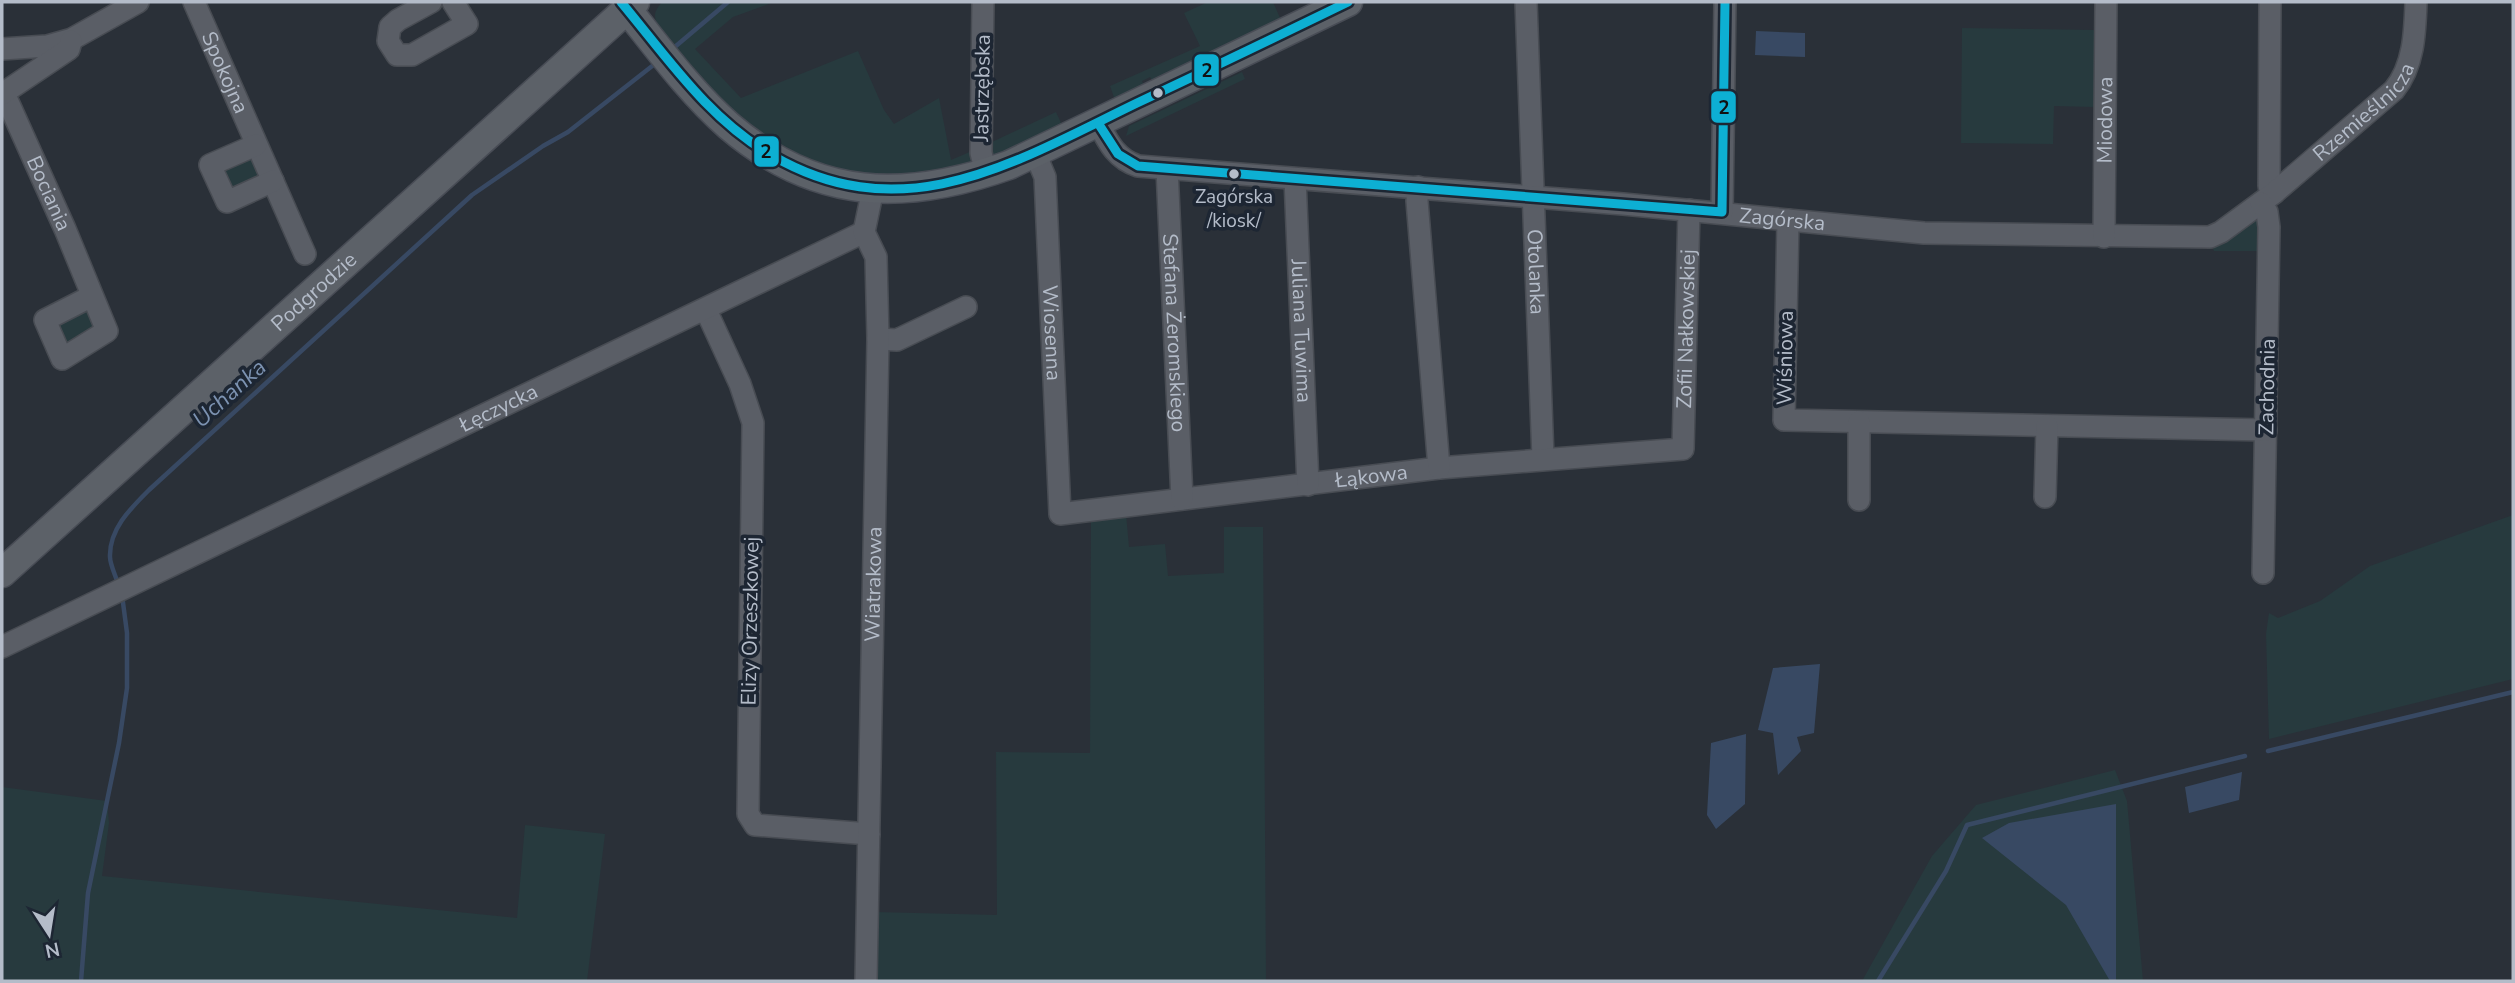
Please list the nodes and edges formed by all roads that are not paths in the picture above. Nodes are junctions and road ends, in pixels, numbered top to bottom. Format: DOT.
graph roads {
  1 [pos="138,2"];
  2 [pos="194,2"];
  3 [pos="431,2"];
  4 [pos="453,2"];
  5 [pos="983,2"];
  6 [pos="1348,2"];
  7 [pos="1526,2"];
  8 [pos="1725,2"];
  9 [pos="2106,2"];
  10 [pos="2270,2"];
  11 [pos="2416,2"];
  12 [pos="628,4"];
  13 [pos="72,40"];
  14 [pos="2,49"];
  15 [pos="3,93"];
  16 [pos="1098,122"];
  17 [pos="256,145"];
  18 [pos="1035,153"];
  19 [pos="1167,169"];
  20 [pos="986,173"];
  21 [pos="1295,178"];
  22 [pos="272,181"];
  23 [pos="1418,187"];
  24 [pos="873,189"];
  25 [pos="1534,197"];
  26 [pos="2267,198"];
  27 [pos="1689,210"];
  28 [pos="1722,212"];
  29 [pos="1788,220"];
  30 [pos="864,232"];
  31 [pos="2104,237"];
  32 [pos="305,254"];
  33 [pos="92,296"];
  34 [pos="966,307"];
  35 [pos="706,310"];
  36 [pos="878,339"];
  37 [pos="1859,422"];
  38 [pos="2047,426"];
  39 [pos="2266,430"];
  40 [pos="1683,449"];
  41 [pos="1543,458"];
  42 [pos="1439,468"];
  43 [pos="1308,485"];
  44 [pos="2045,497"];
  45 [pos="1182,499"];
  46 [pos="1859,500"];
  47 [pos="1060,514"];
  48 [pos="2,573"];
  49 [pos="2263,573"];
  50 [pos="2,647"];
  51 [pos="869,834"];
  52 [pos="866,981"];
  1 -- 13 [label="street"];
  2 -- 17 [label="street, Spokojna"];
  3 -- 4 [label="street"];
  5 -- 20 [label="street, Jastrzębska"];
  6 -- 16 [label="main road"];
  7 -- 25 [label="street, Otolanka"];
  8 -- 28 [label="street"];
  9 -- 31 [label="street, Miodowa"];
  10 -- 26 [label="street, Zachodnia"];
  11 -- 26 [label="street, Rzemieślnicza"];
  12 -- 24 [label="main road"];
  12 -- 48 [label="main road, Podgrodzie"];
  13 -- 14 [label="street"];
  13 -- 15 [label="street"];
  15 -- 33 [label="street, Bociania"];
  16 -- 18 [label="main road"];
  16 -- 19 [label="street, Zagórska"];
  17 -- 22 [label="street, Spokojna"];
  17 -- 22 [label="street"];
  18 -- 20 [label="main road"];
  18 -- 47 [label="street, Wiosenna"];
  19 -- 21 [label="street, Zagórska"];
  19 -- 45 [label="street, Stefana Żeromskiego"];
  20 -- 24 [label="main road"];
  21 -- 23 [label="street, Zagórska"];
  21 -- 43 [label="street, Juliana Tuwima"];
  22 -- 32 [label="street, Spokojna"];
  23 -- 25 [label="street, Zagórska"];
  23 -- 42 [label="street"];
  24 -- 30 [label="street"];
  25 -- 27 [label="street, Zagórska"];
  25 -- 41 [label="street, Otolanka"];
  26 -- 31 [label="street, Zagórska"];
  26 -- 39 [label="street, Zachodnia"];
  27 -- 28 [label="street, Zagórska"];
  27 -- 40 [label="street, Zofii Nałkowskiej"];
  28 -- 29 [label="street, Zagórska"];
  29 -- 31 [label="street, Zagórska"];
  29 -- 37 [label="street, Wiśniowa"];
  30 -- 35 [label="street, Łęczycka"];
  30 -- 36 [label="street, Wiatrakowa"];
  34 -- 36 [label="street"];
  35 -- 50 [label="street, Łęczycka"];
  35 -- 51 [label="street, Elizy Orzeszkowej"];
  36 -- 51 [label="street, Wiatrakowa"];
  37 -- 38 [label="street, Wiśniowa"];
  37 -- 46 [label="street"];
  38 -- 39 [label="street, Wiśniowa"];
  38 -- 44 [label="street"];
  39 -- 49 [label="street, Zachodnia"];
  40 -- 41 [label="street, Łąkowa"];
  41 -- 42 [label="street, Łąkowa"];
  42 -- 43 [label="street, Łąkowa"];
  43 -- 45 [label="street, Łąkowa"];
  45 -- 47 [label="street, Łąkowa"];
  51 -- 52 [label="street, Wiatrakowa"];
}
